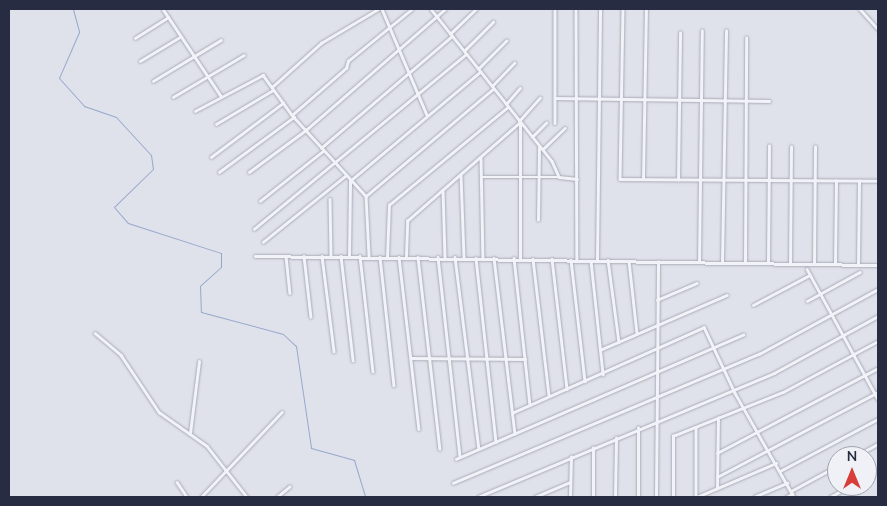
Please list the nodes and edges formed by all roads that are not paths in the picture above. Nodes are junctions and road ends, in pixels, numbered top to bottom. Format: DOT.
graph roads {
  1 [pos="163,9"];
  2 [pos="378,9"];
  3 [pos="382,9"];
  4 [pos="412,9"];
  5 [pos="431,9"];
  6 [pos="445,9"];
  7 [pos="476,9"];
  8 [pos="555,9"];
  9 [pos="576,9"];
  10 [pos="600,9"];
  11 [pos="623,9"];
  12 [pos="646,9"];
  13 [pos="860,9"];
  14 [pos="168,17"];
  15 [pos="437,17"];
  16 [pos="493,22"];
  17 [pos="390,26"];
  18 [pos="878,29"];
  19 [pos="702,31"];
  20 [pos="726,31"];
  21 [pos="680,33"];
  22 [pos="451,35"];
  23 [pos="180,37"];
  24 [pos="135,38"];
  25 [pos="746,38"];
  26 [pos="221,40"];
  27 [pos="506,41"];
  28 [pos="399,49"];
  29 [pos="465,53"];
  30 [pos="244,55"];
  31 [pos="194,56"];
  32 [pos="140,61"];
  33 [pos="514,64"];
  34 [pos="479,71"];
  35 [pos="408,72"];
  36 [pos="208,76"];
  37 [pos="152,81"];
  38 [pos="492,87"];
  39 [pos="520,88"];
  40 [pos="272,89"];
  41 [pos="417,93"];
  42 [pos="221,96"];
  43 [pos="173,97"];
  44 [pos="540,98"];
  45 [pos="555,98"];
  46 [pos="577,98"];
  47 [pos="599,98"];
  48 [pos="622,99"];
  49 [pos="644,99"];
  50 [pos="679,100"];
  51 [pos="701,100"];
  52 [pos="724,100"];
  53 [pos="746,100"];
  54 [pos="769,101"];
  55 [pos="283,103"];
  56 [pos="507,105"];
  57 [pos="195,111"];
  58 [pos="426,115"];
  59 [pos="293,116"];
  60 [pos="520,121"];
  61 [pos="546,123"];
  62 [pos="555,123"];
  63 [pos="216,124"];
  64 [pos="565,128"];
  65 [pos="306,130"];
  66 [pos="532,137"];
  67 [pos="539,145"];
  68 [pos="769,146"];
  69 [pos="791,147"];
  70 [pos="815,147"];
  71 [pos="321,148"];
  72 [pos="542,150"];
  73 [pos="323,151"];
  74 [pos="211,157"];
  75 [pos="481,158"];
  76 [pos="335,164"];
  77 [pos="219,172"];
  78 [pos="249,172"];
  79 [pos="461,175"];
  80 [pos="345,176"];
  81 [pos="520,177"];
  82 [pos="559,177"];
  83 [pos="481,178"];
  84 [pos="539,178"];
  85 [pos="577,179"];
  86 [pos="643,179"];
  87 [pos="678,180"];
  88 [pos="700,180"];
  89 [pos="723,180"];
  90 [pos="745,180"];
  91 [pos="769,180"];
  92 [pos="791,180"];
  93 [pos="350,181"];
  94 [pos="815,181"];
  95 [pos="836,181"];
  96 [pos="859,181"];
  97 [pos="878,181"];
  98 [pos="442,190"];
  99 [pos="366,196"];
  100 [pos="330,199"];
  101 [pos="260,201"];
  102 [pos="538,220"];
  103 [pos="254,229"];
  104 [pos="263,242"];
  105 [pos="255,256"];
  106 [pos="286,256"];
  107 [pos="304,256"];
  108 [pos="322,256"];
  109 [pos="331,256"];
  110 [pos="341,256"];
  111 [pos="349,256"];
  112 [pos="360,256"];
  113 [pos="369,256"];
  114 [pos="380,256"];
  115 [pos="387,257"];
  116 [pos="398,257"];
  117 [pos="406,257"];
  118 [pos="418,257"];
  119 [pos="438,257"];
  120 [pos="445,257"];
  121 [pos="456,258"];
  122 [pos="464,258"];
  123 [pos="476,258"];
  124 [pos="483,258"];
  125 [pos="494,258"];
  126 [pos="514,258"];
  127 [pos="520,258"];
  128 [pos="533,258"];
  129 [pos="552,259"];
  130 [pos="571,260"];
  131 [pos="577,260"];
  132 [pos="591,260"];
  133 [pos="597,260"];
  134 [pos="608,260"];
  135 [pos="629,261"];
  136 [pos="658,262"];
  137 [pos="699,262"];
  138 [pos="722,263"];
  139 [pos="744,263"];
  140 [pos="768,263"];
  141 [pos="790,264"];
  142 [pos="814,264"];
  143 [pos="835,264"];
  144 [pos="858,264"];
  145 [pos="878,265"];
  146 [pos="806,269"];
  147 [pos="860,272"];
  148 [pos="810,275"];
  149 [pos="697,283"];
  150 [pos="878,289"];
  151 [pos="290,293"];
  152 [pos="820,294"];
  153 [pos="728,295"];
  154 [pos="657,300"];
  155 [pos="807,301"];
  156 [pos="753,305"];
  157 [pos="831,314"];
  158 [pos="878,316"];
  159 [pos="311,317"];
  160 [pos="657,325"];
  161 [pos="95,333"];
  162 [pos="637,334"];
  163 [pos="743,335"];
  164 [pos="843,335"];
  165 [pos="878,341"];
  166 [pos="619,342"];
  167 [pos="714,348"];
  168 [pos="600,350"];
  169 [pos="657,350"];
  170 [pos="334,351"];
  171 [pos="854,355"];
  172 [pos="411,358"];
  173 [pos="430,358"];
  174 [pos="449,358"];
  175 [pos="468,358"];
  176 [pos="487,359"];
  177 [pos="506,359"];
  178 [pos="525,359"];
  179 [pos="353,360"];
  180 [pos="199,362"];
  181 [pos="878,368"];
  182 [pos="723,369"];
  183 [pos="372,371"];
  184 [pos="657,372"];
  185 [pos="603,374"];
  186 [pos="865,375"];
  187 [pos="586,381"];
  188 [pos="394,385"];
  189 [pos="732,388"];
  190 [pos="567,389"];
  191 [pos="877,393"];
  192 [pos="549,397"];
  193 [pos="657,397"];
  194 [pos="878,399"];
  195 [pos="530,405"];
  196 [pos="743,407"];
  197 [pos="282,412"];
  198 [pos="512,413"];
  199 [pos="718,418"];
  200 [pos="878,419"];
  201 [pos="657,420"];
  202 [pos="638,428"];
  203 [pos="696,428"];
  204 [pos="419,429"];
  205 [pos="760,432"];
  206 [pos="190,433"];
  207 [pos="515,434"];
  208 [pos="616,438"];
  209 [pos="496,442"];
  210 [pos="593,448"];
  211 [pos="440,449"];
  212 [pos="479,449"];
  213 [pos="770,452"];
  214 [pos="717,453"];
  215 [pos="570,457"];
  216 [pos="460,458"];
  217 [pos="456,459"];
  218 [pos="777,463"];
  219 [pos="223,469"];
  220 [pos="780,471"];
  221 [pos="827,472"];
  222 [pos="717,476"];
  223 [pos="177,482"];
  224 [pos="570,482"];
  225 [pos="453,483"];
  226 [pos="787,483"];
  227 [pos="289,487"];
  228 [pos="717,489"];
  229 [pos="791,492"];
  230 [pos="188,497"];
  231 [pos="201,497"];
  232 [pos="247,497"];
  233 [pos="277,497"];
  234 [pos="478,497"];
  235 [pos="535,497"];
  236 [pos="570,497"];
  237 [pos="593,497"];
  238 [pos="615,497"];
  239 [pos="638,497"];
  240 [pos="656,497"];
  241 [pos="673,497"];
  242 [pos="697,497"];
  243 [pos="754,497"];
  244 [pos="786,497"];
  245 [pos="794,497"];
  1 -- 14 [label="street"];
  2 -- 40 [label="street"];
  3 -- 17 [label="street"];
  4 -- 17 [label="street"];
  5 -- 15 [label="street"];
  6 -- 15 [label="street"];
  7 -- 22 [label="street"];
  8 -- 45 [label="street"];
  9 -- 46 [label="street"];
  10 -- 47 [label="street"];
  11 -- 48 [label="street"];
  12 -- 49 [label="street"];
  13 -- 18 [label="street"];
  14 -- 23 [label="street"];
  14 -- 24 [label="street"];
  15 -- 22 [label="street"];
  15 -- 28 [label="street"];
  16 -- 29 [label="street"];
  17 -- 28 [label="street"];
  17 -- 59 [label="street"];
  19 -- 51 [label="street"];
  20 -- 52 [label="street"];
  21 -- 50 [label="street"];
  22 -- 29 [label="street"];
  22 -- 35 [label="street"];
  23 -- 31 [label="street"];
  23 -- 32 [label="street"];
  25 -- 53 [label="street"];
  26 -- 31 [label="street"];
  27 -- 34 [label="street"];
  28 -- 35 [label="street"];
  28 -- 65 [label="street"];
  29 -- 34 [label="street"];
  29 -- 41 [label="street"];
  30 -- 36 [label="street"];
  31 -- 36 [label="street"];
  31 -- 37 [label="street"];
  33 -- 38 [label="street"];
  34 -- 38 [label="street"];
  34 -- 58 [label="street"];
  35 -- 41 [label="street"];
  35 -- 71 [label="street"];
  36 -- 42 [label="street"];
  36 -- 43 [label="street"];
  38 -- 56 [label="street"];
  38 -- 99 [label="street"];
  39 -- 56 [label="street"];
  40 -- 42 [label="street"];
  40 -- 55 [label="street"];
  40 -- 63 [label="street"];
  41 -- 58 [label="street"];
  41 -- 76 [label="street"];
  42 -- 57 [label="street"];
  44 -- 60 [label="street"];
  45 -- 46 [label="street"];
  45 -- 62 [label="street"];
  46 -- 47 [label="street"];
  46 -- 85 [label="street"];
  47 -- 48 [label="street"];
  47 -- 133 [label="street"];
  48 -- 49 [label="street"];
  48 -- 86 [label="street"];
  49 -- 50 [label="street"];
  49 -- 86 [label="street"];
  50 -- 51 [label="street"];
  50 -- 87 [label="street"];
  51 -- 52 [label="street"];
  51 -- 88 [label="street"];
  52 -- 53 [label="street"];
  52 -- 89 [label="street"];
  53 -- 54 [label="street"];
  53 -- 90 [label="street"];
  55 -- 59 [label="street"];
  55 -- 74 [label="street"];
  56 -- 60 [label="street"];
  56 -- 115 [label="street"];
  58 -- 93 [label="street"];
  59 -- 65 [label="street"];
  59 -- 77 [label="street"];
  60 -- 66 [label="street"];
  60 -- 75 [label="street"];
  60 -- 81 [label="street"];
  61 -- 66 [label="street"];
  64 -- 72 [label="street"];
  65 -- 71 [label="street"];
  65 -- 78 [label="street"];
  66 -- 67 [label="street"];
  67 -- 72 [label="street"];
  67 -- 84 [label="street"];
  68 -- 91 [label="street"];
  69 -- 92 [label="street"];
  70 -- 94 [label="street"];
  71 -- 73 [label="street"];
  72 -- 82 [label="street"];
  73 -- 76 [label="street"];
  73 -- 101 [label="street"];
  75 -- 79 [label="street"];
  75 -- 83 [label="street"];
  76 -- 80 [label="street"];
  76 -- 103 [label="street"];
  79 -- 98 [label="street"];
  79 -- 122 [label="street"];
  80 -- 93 [label="street"];
  80 -- 104 [label="street"];
  81 -- 83 [label="street"];
  81 -- 84 [label="street"];
  81 -- 127 [label="street"];
  82 -- 84 [label="street"];
  82 -- 85 [label="street"];
  83 -- 124 [label="street"];
  84 -- 102 [label="street"];
  85 -- 131 [label="street"];
  86 -- 87 [label="street"];
  87 -- 88 [label="street"];
  88 -- 89 [label="street"];
  88 -- 137 [label="street"];
  89 -- 90 [label="street"];
  89 -- 138 [label="street"];
  90 -- 91 [label="street"];
  90 -- 139 [label="street"];
  91 -- 92 [label="street"];
  91 -- 140 [label="street"];
  92 -- 94 [label="street"];
  92 -- 141 [label="street"];
  93 -- 99 [label="street"];
  93 -- 111 [label="street"];
  94 -- 95 [label="street"];
  94 -- 142 [label="street"];
  95 -- 96 [label="street"];
  95 -- 143 [label="street"];
  96 -- 97 [label="street"];
  96 -- 144 [label="street"];
  98 -- 117 [label="street"];
  98 -- 120 [label="street"];
  99 -- 113 [label="street"];
  100 -- 109 [label="street"];
  105 -- 106 [label="street"];
  106 -- 107 [label="street"];
  106 -- 151 [label="street"];
  107 -- 108 [label="street"];
  107 -- 159 [label="street"];
  108 -- 109 [label="street"];
  108 -- 170 [label="street"];
  109 -- 110 [label="street"];
  110 -- 111 [label="street"];
  110 -- 179 [label="street"];
  111 -- 112 [label="street"];
  112 -- 113 [label="street"];
  112 -- 183 [label="street"];
  113 -- 114 [label="street"];
  114 -- 115 [label="street"];
  114 -- 188 [label="street"];
  115 -- 116 [label="street"];
  116 -- 117 [label="street"];
  116 -- 172 [label="street"];
  117 -- 118 [label="street"];
  118 -- 119 [label="street"];
  118 -- 173 [label="street"];
  119 -- 120 [label="street"];
  119 -- 174 [label="street"];
  120 -- 121 [label="street"];
  121 -- 122 [label="street"];
  121 -- 175 [label="street"];
  122 -- 123 [label="street"];
  123 -- 124 [label="street"];
  123 -- 176 [label="street"];
  124 -- 125 [label="street"];
  125 -- 126 [label="street"];
  125 -- 177 [label="street"];
  126 -- 127 [label="street"];
  126 -- 178 [label="street"];
  127 -- 128 [label="street"];
  128 -- 129 [label="street"];
  128 -- 192 [label="street"];
  129 -- 130 [label="street"];
  129 -- 190 [label="street"];
  130 -- 131 [label="street"];
  130 -- 187 [label="street"];
  131 -- 132 [label="street"];
  132 -- 133 [label="street"];
  132 -- 168 [label="street"];
  133 -- 134 [label="street"];
  134 -- 135 [label="street"];
  134 -- 166 [label="street"];
  135 -- 136 [label="street"];
  135 -- 162 [label="street"];
  136 -- 137 [label="street"];
  136 -- 154 [label="street"];
  137 -- 138 [label="street"];
  138 -- 139 [label="street"];
  139 -- 140 [label="street"];
  140 -- 141 [label="street"];
  141 -- 142 [label="street"];
  142 -- 143 [label="street"];
  143 -- 144 [label="street"];
  144 -- 145 [label="street"];
  146 -- 148 [label="street"];
  147 -- 152 [label="street"];
  148 -- 152 [label="street"];
  148 -- 156 [label="street"];
  149 -- 154 [label="street"];
  150 -- 157 [label="street"];
  152 -- 155 [label="street"];
  152 -- 157 [label="street"];
  153 -- 160 [label="street"];
  154 -- 160 [label="street"];
  157 -- 164 [label="street"];
  157 -- 182 [label="street"];
  158 -- 164 [label="street"];
  160 -- 162 [label="street"];
  160 -- 169 [label="street"];
  161 -- 206 [label="street"];
  162 -- 166 [label="street"];
  163 -- 167 [label="street"];
  164 -- 171 [label="street"];
  164 -- 189 [label="street"];
  165 -- 171 [label="street"];
  166 -- 168 [label="street"];
  167 -- 169 [label="street"];
  167 -- 182 [label="street"];
  167 -- 184 [label="street"];
  168 -- 185 [label="street"];
  169 -- 184 [label="street"];
  169 -- 185 [label="street"];
  171 -- 186 [label="street"];
  171 -- 196 [label="street"];
  172 -- 173 [label="street"];
  172 -- 204 [label="street"];
  173 -- 174 [label="street"];
  173 -- 211 [label="street"];
  174 -- 175 [label="street"];
  174 -- 216 [label="street"];
  175 -- 176 [label="street"];
  175 -- 212 [label="street"];
  176 -- 177 [label="street"];
  176 -- 209 [label="street"];
  177 -- 178 [label="street"];
  177 -- 198 [label="street"];
  178 -- 195 [label="street"];
  180 -- 206 [label="street"];
  181 -- 186 [label="street"];
  182 -- 189 [label="street"];
  182 -- 193 [label="street"];
  184 -- 193 [label="street"];
  184 -- 207 [label="street"];
  185 -- 187 [label="street"];
  186 -- 191 [label="street"];
  186 -- 205 [label="street"];
  187 -- 190 [label="street"];
  189 -- 196 [label="street"];
  189 -- 201 [label="street"];
  190 -- 192 [label="street"];
  191 -- 194 [label="street"];
  191 -- 213 [label="street"];
  192 -- 195 [label="street"];
  193 -- 201 [label="street"];
  193 -- 225 [label="street"];
  195 -- 198 [label="street"];
  196 -- 199 [label="street"];
  196 -- 205 [label="street"];
  197 -- 219 [label="street"];
  198 -- 207 [label="street"];
  199 -- 203 [label="street"];
  199 -- 214 [label="street"];
  200 -- 220 [label="street"];
  201 -- 202 [label="street"];
  201 -- 240 [label="street"];
  202 -- 208 [label="street"];
  202 -- 239 [label="street"];
  203 -- 241 [label="street"];
  203 -- 242 [label="street"];
  205 -- 213 [label="street"];
  205 -- 214 [label="street"];
  206 -- 219 [label="street"];
  207 -- 209 [label="street"];
  208 -- 210 [label="street"];
  208 -- 238 [label="street"];
  209 -- 212 [label="street"];
  210 -- 215 [label="street"];
  210 -- 237 [label="street"];
  212 -- 216 [label="street"];
  213 -- 218 [label="street"];
  213 -- 222 [label="street"];
  214 -- 222 [label="street"];
  215 -- 224 [label="street"];
  215 -- 234 [label="street"];
  216 -- 217 [label="street"];
  218 -- 220 [label="street"];
  218 -- 228 [label="street"];
  219 -- 231 [label="street"];
  219 -- 232 [label="street"];
  220 -- 226 [label="street"];
  221 -- 229 [label="street"];
  222 -- 228 [label="street"];
  223 -- 230 [label="street"];
  224 -- 235 [label="street"];
  224 -- 236 [label="street"];
  226 -- 229 [label="street"];
  226 -- 243 [label="street"];
  227 -- 233 [label="street"];
  228 -- 242 [label="street"];
  229 -- 244 [label="street"];
  229 -- 245 [label="street"];
}
